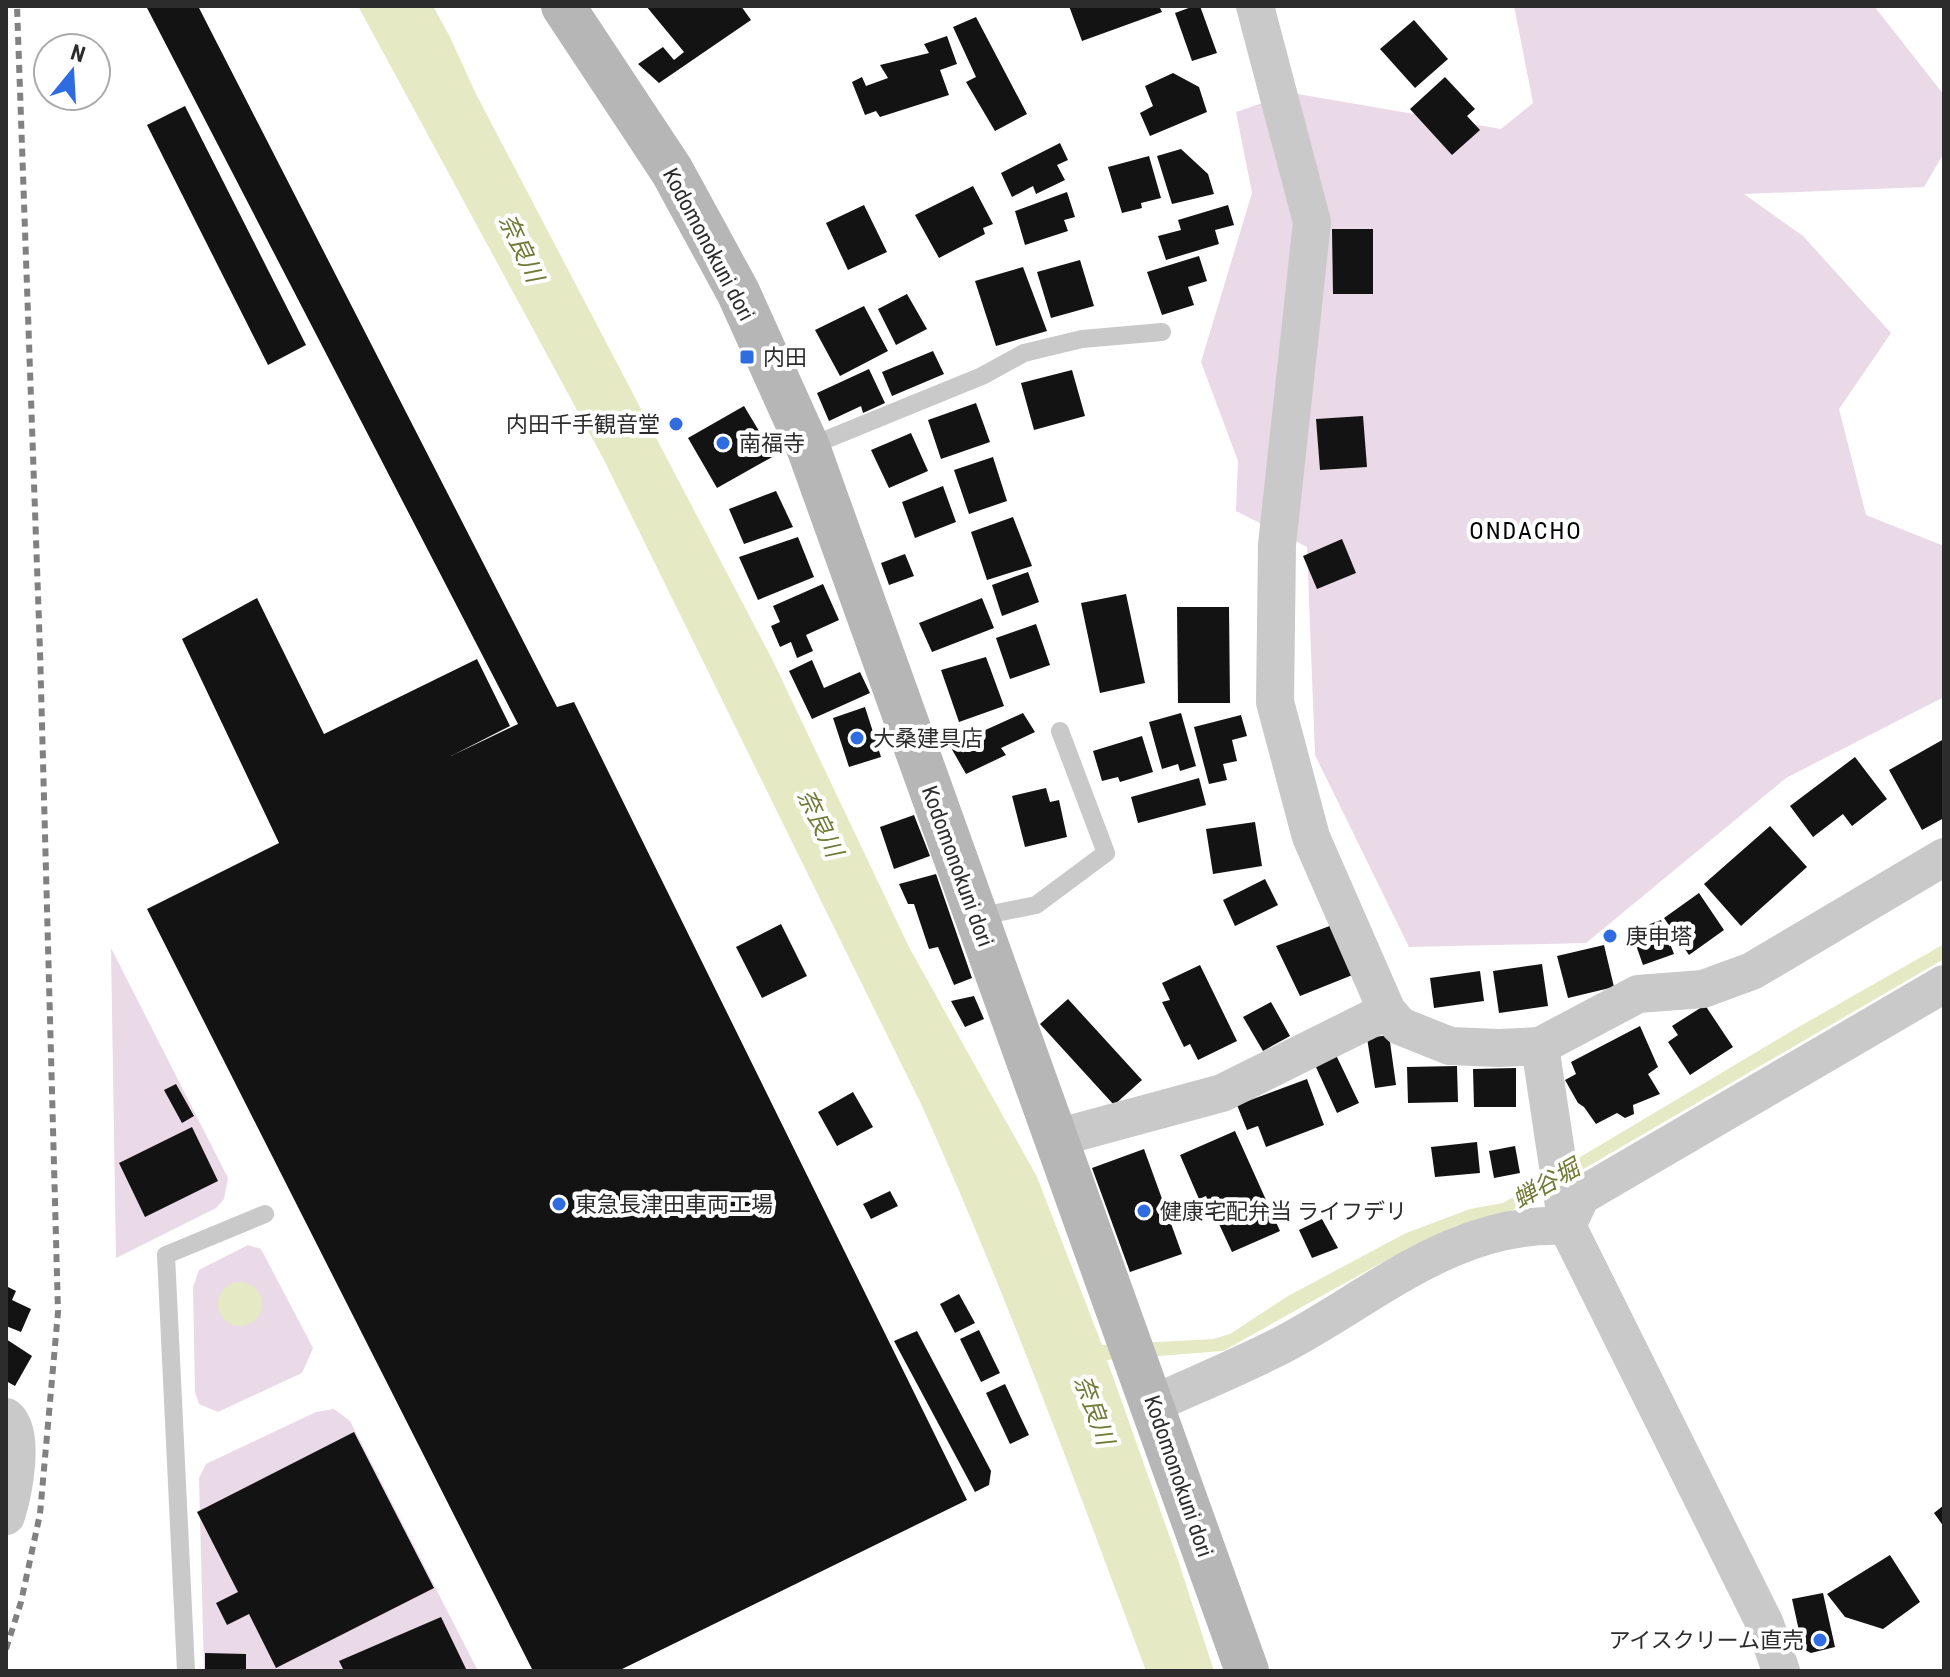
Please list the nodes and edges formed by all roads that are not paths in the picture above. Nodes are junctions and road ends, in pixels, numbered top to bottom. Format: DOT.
graph roads {
  1 [pos="563,6"];
  2 [pos="1255,6"];
  3 [pos="1162,332"];
  4 [pos="808,447"];
  5 [pos="1060,731"];
  6 [pos="1944,857"];
  7 [pos="976,917"];
  8 [pos="1944,984"];
  9 [pos="1387,1011"];
  10 [pos="1540,1046"];
  11 [pos="1056,1138"];
  12 [pos="1562,1192"];
  13 [pos="265,1214"];
  14 [pos="1149,1392"];
  15 [pos="6,1417"];
  16 [pos="6,1516"];
  17 [pos="186,1671"];
  18 [pos="1247,1671"];
  19 [pos="1781,1671"];
  1 -- 4 [label="main road, Kodomonokuni dori"];
  2 -- 9 [label="street"];
  3 -- 4 [label="lane"];
  4 -- 7 [label="main road, Kodomonokuni dori"];
  5 -- 7 [label="lane"];
  6 -- 10 [label="street"];
  7 -- 11 [label="main road, Kodomonokuni dori"];
  8 -- 12 [label="street"];
  9 -- 10 [label="street"];
  9 -- 11 [label="street"];
  10 -- 12 [label="street"];
  11 -- 14 [label="main road, Kodomonokuni dori"];
  12 -- 14 [label="street"];
  12 -- 19 [label="street"];
  13 -- 17 [label="lane"];
  14 -- 18 [label="main road, Kodomonokuni dori"];
  15 -- 16 [label="street"];
}
